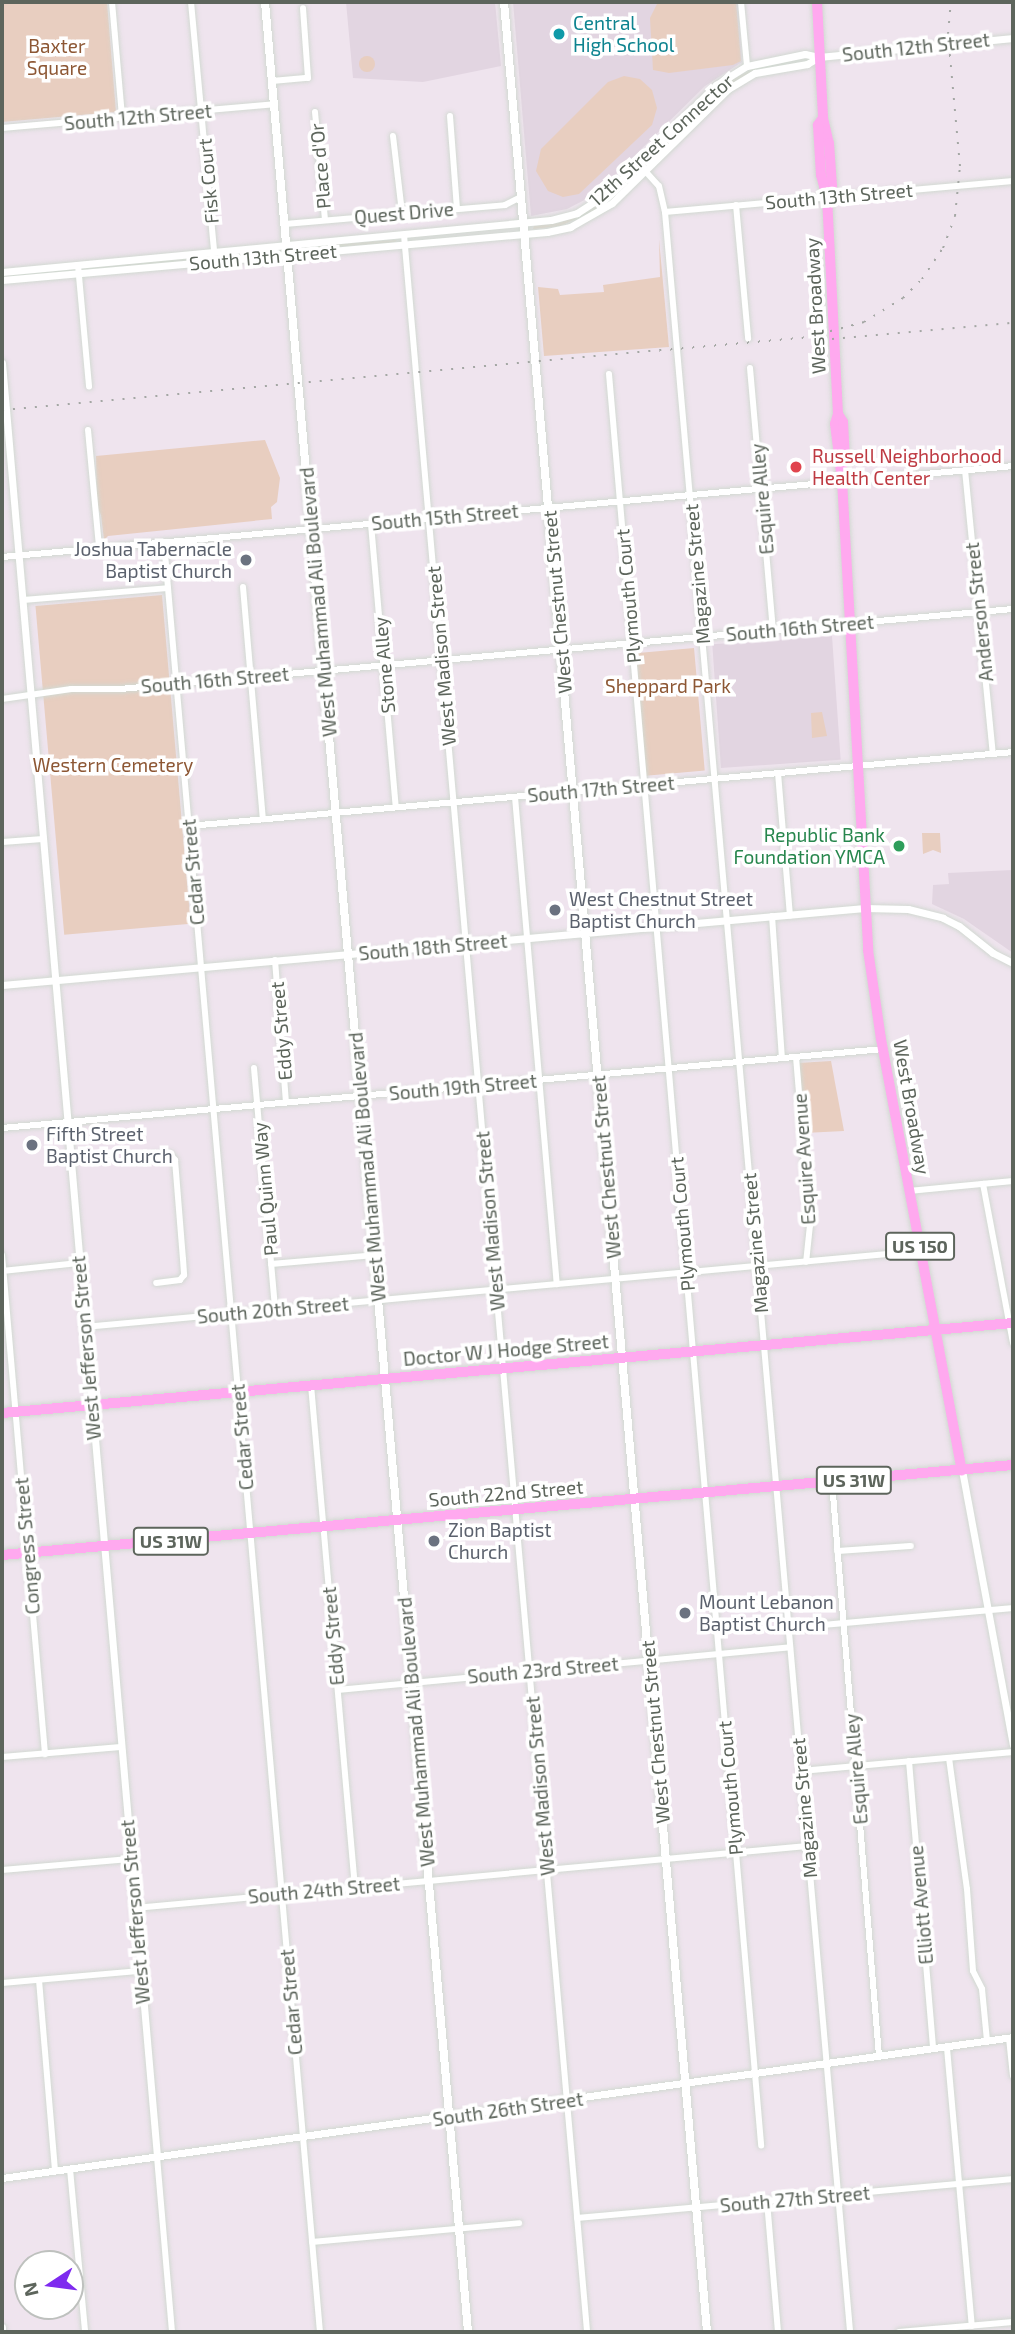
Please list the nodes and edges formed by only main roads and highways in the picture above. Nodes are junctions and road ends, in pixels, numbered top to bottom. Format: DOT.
graph roads {
  1 [pos="265,2"];
  2 [pos="504,2"];
  3 [pos="817,2"];
  4 [pos="1011,1323"];
  5 [pos="936,1330"];
  6 [pos="622,1357"];
  7 [pos="385,1379"];
  8 [pos="2,1413"];
  9 [pos="1013,1465"];
  10 [pos="962,1470"];
  11 [pos="635,1499"];
  12 [pos="398,1520"];
  13 [pos="2,1555"];
  14 [pos="468,2332"];
  15 [pos="707,2332"];
  1 -- 7 [label="main road, West Muhammad Ali Boulevard"];
  2 -- 6 [label="main road, West Chestnut Street"];
  3 -- 5 [label="main road, West Broadway / US 150"];
  4 -- 5 [label="main road, Doctor W J Hodge Street"];
  5 -- 6 [label="main road, Doctor W J Hodge Street"];
  5 -- 10 [label="main road, West Broadway / US 150"];
  6 -- 7 [label="main road, Doctor W J Hodge Street"];
  6 -- 11 [label="main road, West Chestnut Street"];
  7 -- 8 [label="main road, Doctor W J Hodge Street"];
  7 -- 12 [label="main road, West Muhammad Ali Boulevard"];
  9 -- 10 [label="main road, South 22nd Street / US 31W"];
  10 -- 11 [label="main road, South 22nd Street / US 31W"];
  11 -- 12 [label="main road, South 22nd Street / US 31W"];
  11 -- 15 [label="main road, West Chestnut Street"];
  12 -- 13 [label="main road, South 22nd Street / US 31W"];
  12 -- 14 [label="main road, West Muhammad Ali Boulevard"];
}
